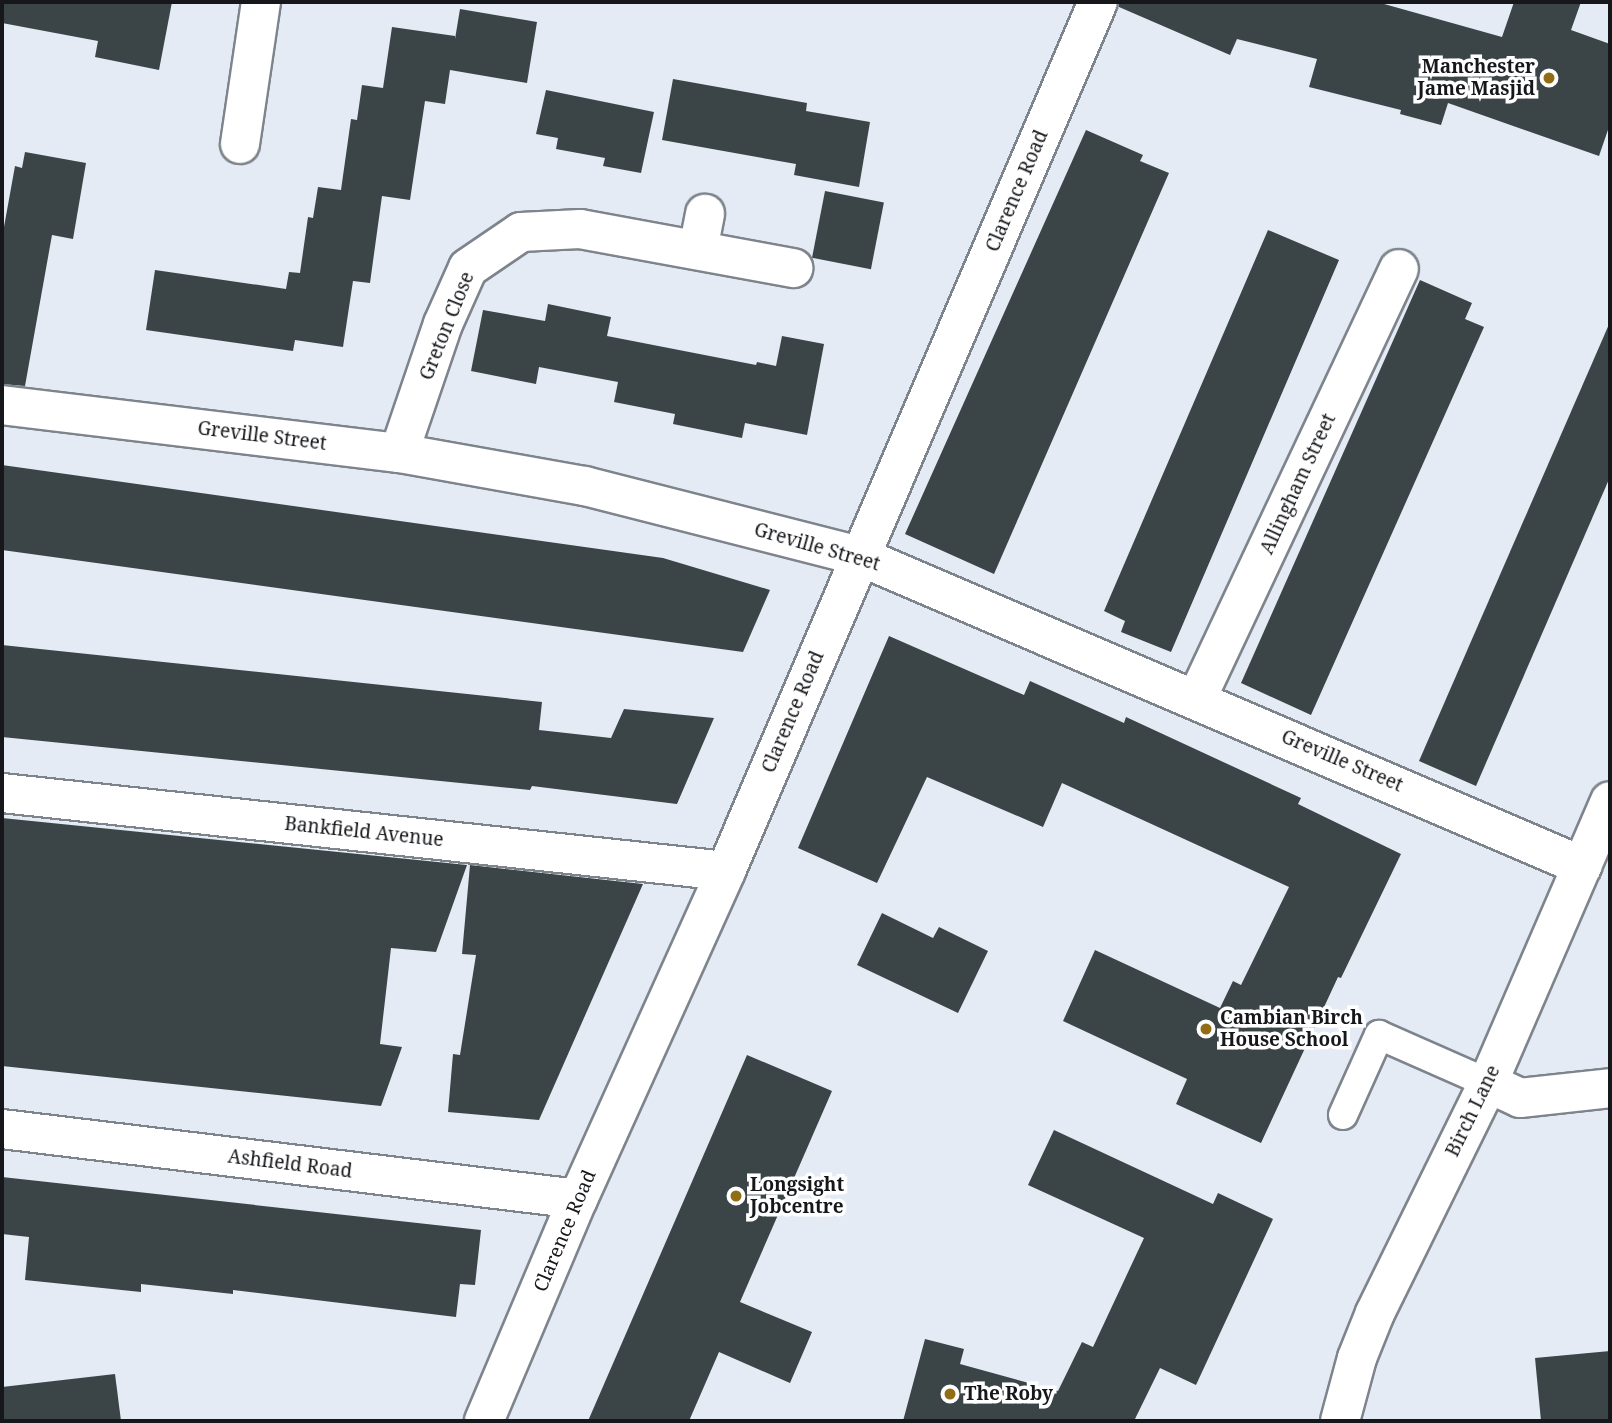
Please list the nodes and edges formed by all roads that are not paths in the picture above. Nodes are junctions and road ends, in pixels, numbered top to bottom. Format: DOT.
graph roads {
  1 [pos="261,2"];
  2 [pos="1098,2"];
  3 [pos="240,144"];
  4 [pos="705,214"];
  5 [pos="698,250"];
  6 [pos="793,268"];
  7 [pos="1399,269"];
  8 [pos="2,405"];
  9 [pos="400,453"];
  10 [pos="859,556"];
  11 [pos="1197,698"];
  12 [pos="2,793"];
  13 [pos="1610,801"];
  14 [pos="1582,866"];
  15 [pos="726,871"];
  16 [pos="1488,1083"];
  17 [pos="1610,1088"];
  18 [pos="1343,1115"];
  19 [pos="2,1129"];
  20 [pos="578,1199"];
  21 [pos="484,1421"];
  22 [pos="1340,1421"];
  1 -- 3 [label="street"];
  2 -- 10 [label="street, Clarence Road"];
  4 -- 5 [label="street"];
  5 -- 6 [label="street, Greton Close"];
  5 -- 9 [label="street, Greton Close"];
  7 -- 11 [label="street, Allingham Street"];
  8 -- 9 [label="street, Greville Street"];
  9 -- 10 [label="street, Greville Street"];
  10 -- 11 [label="street, Greville Street"];
  10 -- 15 [label="street, Clarence Road"];
  11 -- 14 [label="street, Greville Street"];
  12 -- 15 [label="street, Bankfield Avenue"];
  13 -- 14 [label="street, Birch Lane"];
  14 -- 16 [label="street, Birch Lane"];
  15 -- 20 [label="street, Clarence Road"];
  16 -- 17 [label="street"];
  16 -- 18 [label="lane"];
  16 -- 22 [label="street, Birch Lane"];
  19 -- 20 [label="street, Ashfield Road"];
  20 -- 21 [label="street, Clarence Road"];
}
